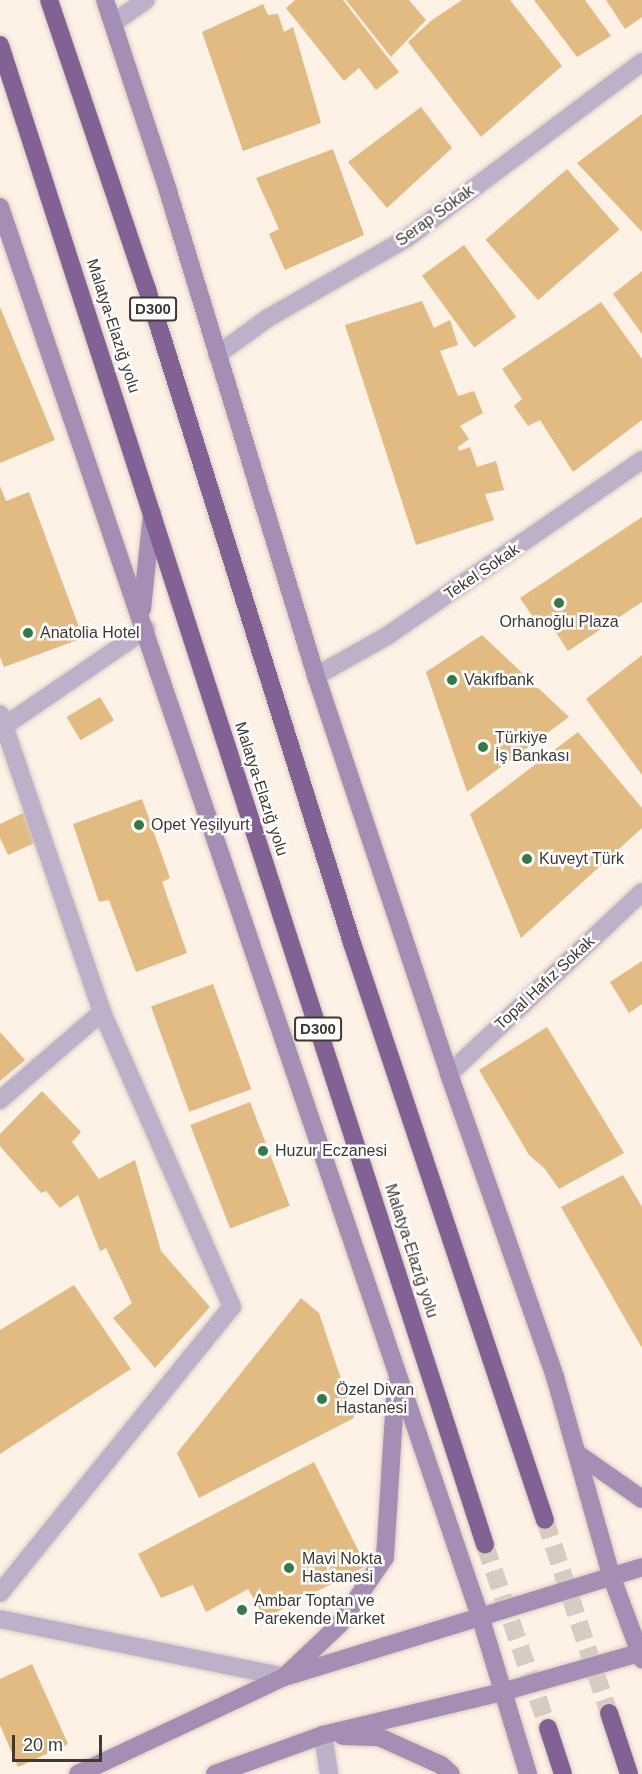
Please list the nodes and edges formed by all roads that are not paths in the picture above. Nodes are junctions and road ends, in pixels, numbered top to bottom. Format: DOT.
graph roads {
  1 [pos="49,0"];
  2 [pos="105,0"];
  3 [pos="146,0"];
  4 [pos="112,23"];
  5 [pos="0,45"];
  6 [pos="642,62"];
  7 [pos="0,207"];
  8 [pos="217,355"];
  9 [pos="642,460"];
  10 [pos="152,513"];
  11 [pos="144,621"];
  12 [pos="316,676"];
  13 [pos="2,722"];
  14 [pos="642,892"];
  15 [pos="102,1012"];
  16 [pos="449,1074"];
  17 [pos="0,1100"];
  18 [pos="397,1377"];
  19 [pos="578,1454"];
  20 [pos="642,1499"];
  21 [pos="545,1520"];
  22 [pos="485,1545"];
  23 [pos="642,1567"];
  24 [pos="610,1575"];
  25 [pos="0,1593"];
  26 [pos="0,1619"];
  27 [pos="481,1619"];
  28 [pos="641,1654"];
  29 [pos="284,1677"];
  30 [pos="502,1692"];
  31 [pos="609,1713"];
  32 [pos="548,1728"];
  33 [pos="323,1735"];
  34 [pos="78,1774"];
  35 [pos="215,1774"];
  36 [pos="329,1774"];
  37 [pos="451,1774"];
  38 [pos="528,1774"];
  39 [pos="563,1774"];
  40 [pos="629,1774"];
  1 -- 21 [label="highway, D300"];
  2 -- 4 [label="main road"];
  3 -- 4 [label="street"];
  4 -- 8 [label="main road"];
  5 -- 10 [label="highway, Malatya-Elazığ yolu / D300"];
  6 -- 8 [label="street, Serap Sokak"];
  7 -- 11 [label="main road"];
  8 -- 12 [label="main road"];
  9 -- 12 [label="street, Tekel Sokak"];
  10 -- 11 [label="main road"];
  10 -- 22 [label="highway, Malatya-Elazığ yolu / D300"];
  11 -- 13 [label="street"];
  11 -- 18 [label="main road"];
  12 -- 16 [label="main road"];
  13 -- 15 [label="street"];
  14 -- 16 [label="street, Topal Hafız Sokak"];
  15 -- 17 [label="street"];
  15 -- 25 [label="street"];
  16 -- 19 [label="main road"];
  18 -- 27 [label="main road"];
  18 -- 29 [label="main road"];
  19 -- 20 [label="main road"];
  19 -- 24 [label="main road"];
  23 -- 24 [label="main road"];
  24 -- 27 [label="main road"];
  24 -- 28 [label="main road"];
  26 -- 29 [label="street"];
  27 -- 29 [label="main road"];
  27 -- 30 [label="main road"];
  28 -- 30 [label="main road"];
  29 -- 34 [label="main road"];
  30 -- 33 [label="main road"];
  30 -- 38 [label="main road"];
  31 -- 40 [label="highway"];
  32 -- 39 [label="highway"];
  33 -- 35 [label="main road"];
  33 -- 36 [label="street"];
  33 -- 37 [label="main road"];
}
